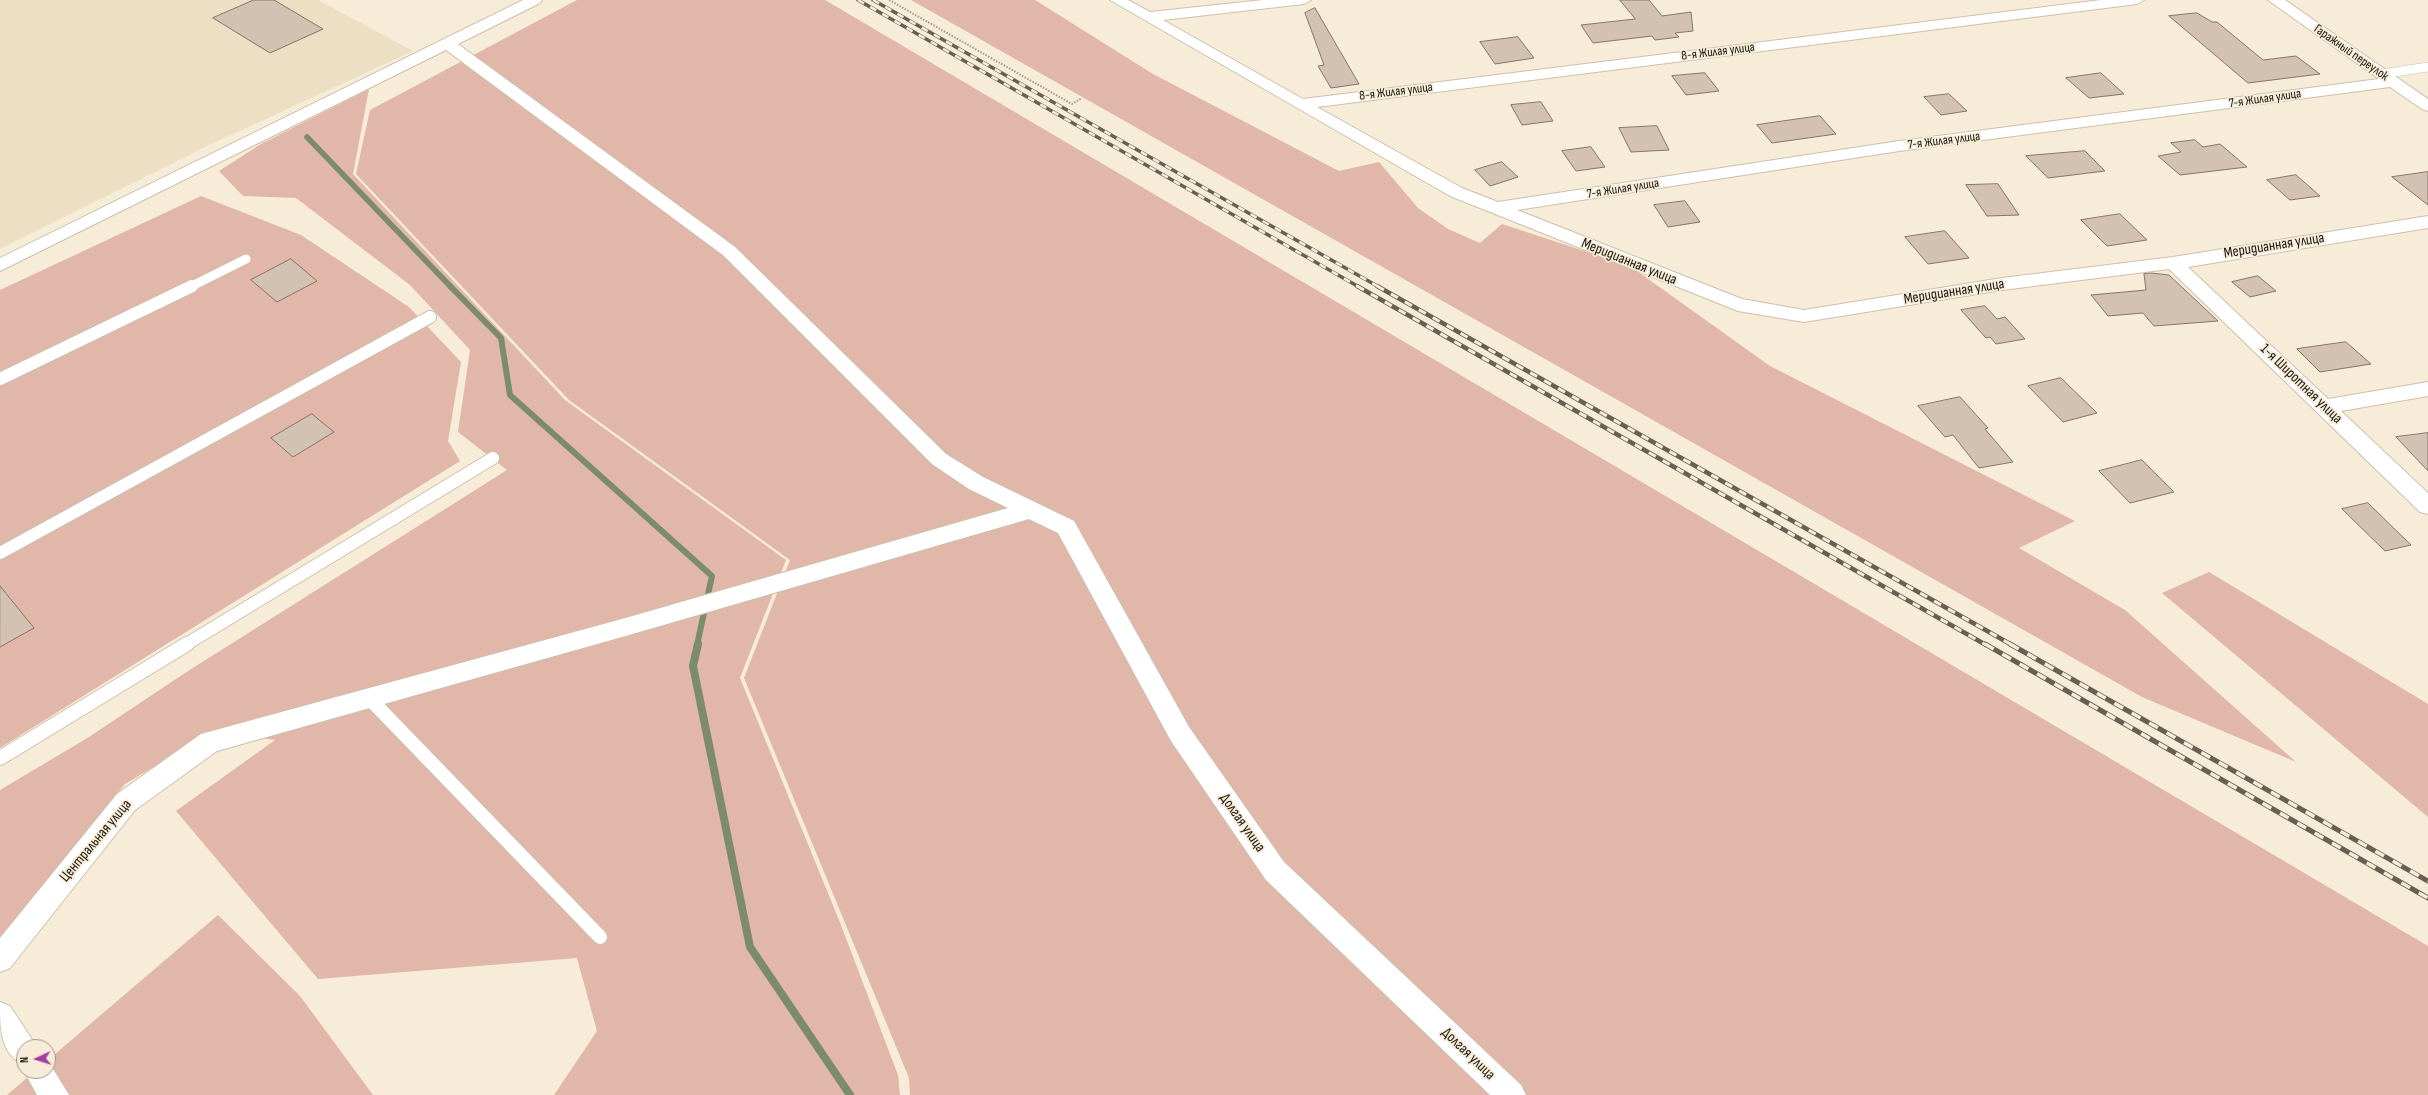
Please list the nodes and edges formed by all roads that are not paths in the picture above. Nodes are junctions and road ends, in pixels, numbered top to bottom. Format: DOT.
graph roads {
  1 [pos="535,0"];
  2 [pos="1117,0"];
  3 [pos="1304,0"];
  4 [pos="2137,0"];
  5 [pos="2275,0"];
  6 [pos="1148,17"];
  7 [pos="446,42"];
  8 [pos="2428,66"];
  9 [pos="2387,78"];
  10 [pos="1299,104"];
  11 [pos="2428,106"];
  12 [pos="1496,209"];
  13 [pos="2428,222"];
  14 [pos="246,259"];
  15 [pos="2173,263"];
  16 [pos="0,265"];
  17 [pos="430,317"];
  18 [pos="0,379"];
  19 [pos="2428,389"];
  20 [pos="2323,407"];
  21 [pos="493,458"];
  22 [pos="2428,506"];
  23 [pos="1031,510"];
  24 [pos="0,553"];
  25 [pos="369,698"];
  26 [pos="0,758"];
  27 [pos="600,938"];
  28 [pos="0,959"];
  29 [pos="0,1016"];
  30 [pos="16,1039"];
  31 [pos="43,1079"];
  32 [pos="54,1095"];
  33 [pos="1511,1095"];
  1 -- 7 [label="street"];
  2 -- 6 [label="street, Меридианная улица"];
  3 -- 6 [label="street"];
  4 -- 10 [label="street, 8-я Жилая улица"];
  5 -- 9 [label="street, Гаражный переулок"];
  6 -- 10 [label="street, Меридианная улица"];
  7 -- 16 [label="street"];
  7 -- 23 [label="street, Долгая улица"];
  8 -- 9 [label="lane"];
  9 -- 11 [label="street, Гаражный переулок"];
  9 -- 12 [label="street, 7-я Жилая улица"];
  10 -- 12 [label="street, Меридианная улица"];
  12 -- 15 [label="street, Меридианная улица"];
  13 -- 15 [label="street, Меридианная улица"];
  14 -- 18 [label="lane"];
  15 -- 20 [label="street, 1-я Широтная улица"];
  17 -- 24 [label="lane"];
  19 -- 20 [label="street"];
  20 -- 22 [label="street, 1-я Широтная улица"];
  21 -- 26 [label="lane"];
  23 -- 25 [label="street"];
  23 -- 33 [label="street, Долгая улица"];
  25 -- 27 [label="lane"];
  25 -- 28 [label="street, Центральная улица"];
  29 -- 30 [label="street"];
  31 -- 32 [label="street"];
}
